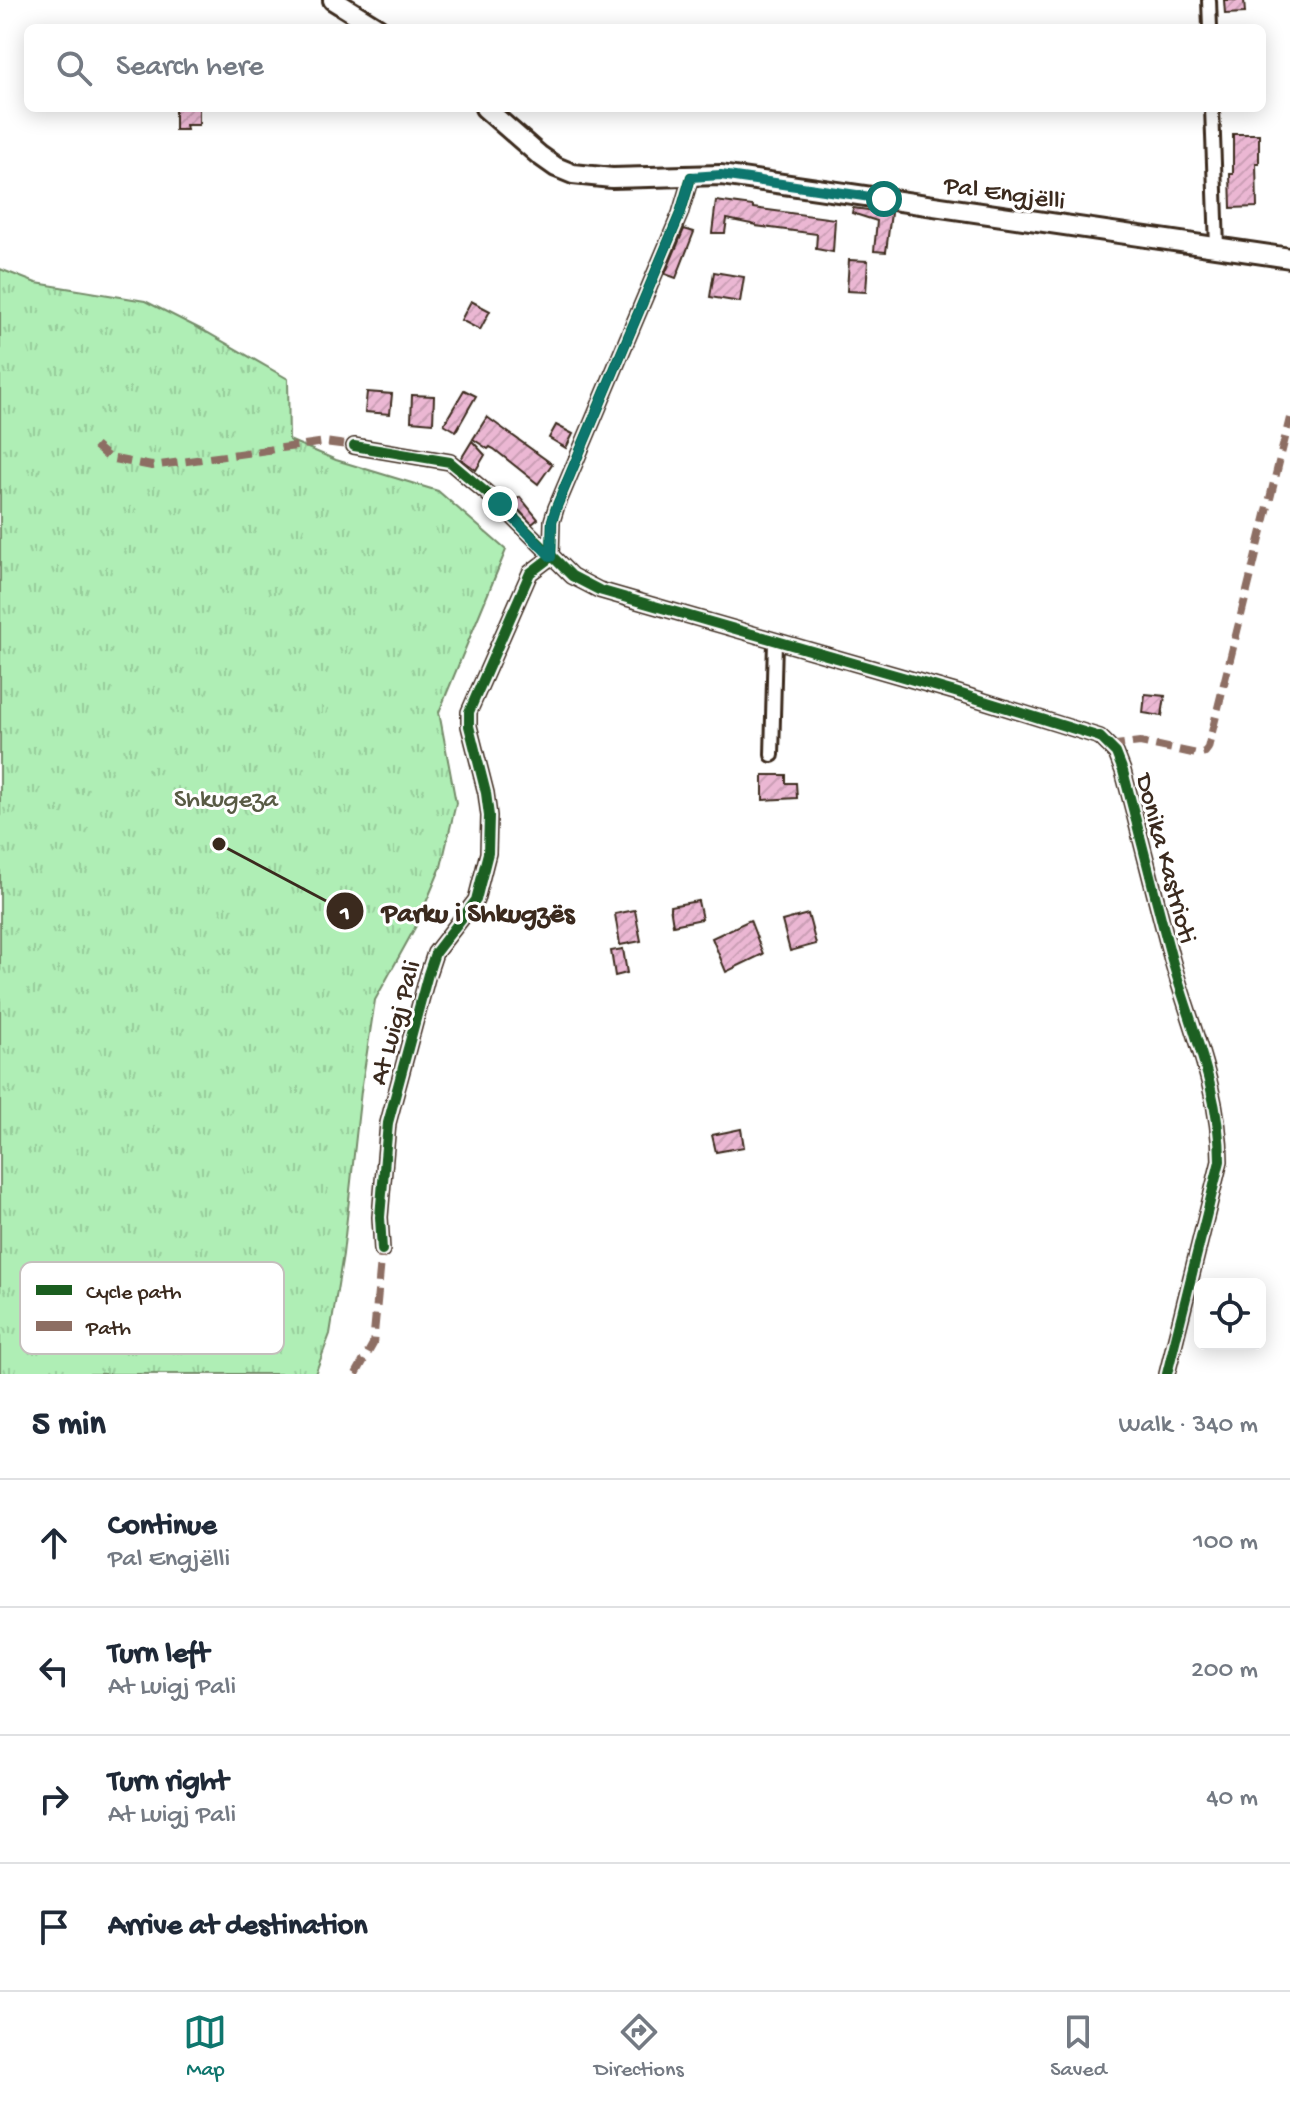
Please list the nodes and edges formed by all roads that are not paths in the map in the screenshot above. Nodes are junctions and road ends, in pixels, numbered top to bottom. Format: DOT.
graph roads {
  1 [pos="333,0"];
  2 [pos="1209,0"];
  3 [pos="372,24"];
  4 [pos="1210,24"];
  5 [pos="1212,112"];
  6 [pos="492,114"];
  7 [pos="691,177"];
  8 [pos="1217,247"];
  9 [pos="1290,258"];
  10 [pos="354,446"];
  11 [pos="551,557"];
  12 [pos="775,641"];
  13 [pos="772,755"];
  14 [pos="382,1250"];
  15 [pos="1167,1374"];
  1 -- 3 [label="main road"];
  2 -- 4 [label="street"];
  5 -- 8 [label="street"];
  6 -- 7 [label="main road, Pal Engjëlli"];
  7 -- 8 [label="main road, Pal Engjëlli"];
  7 -- 11 [label="street"];
  8 -- 9 [label="main road, Pal Engjëlli"];
  10 -- 11 [label="street"];
  11 -- 12 [label="street, Donika Kastrioti"];
  11 -- 14 [label="street, At Luigj Pali"];
  12 -- 13 [label="street"];
  12 -- 15 [label="street, Donika Kastrioti"];
}
